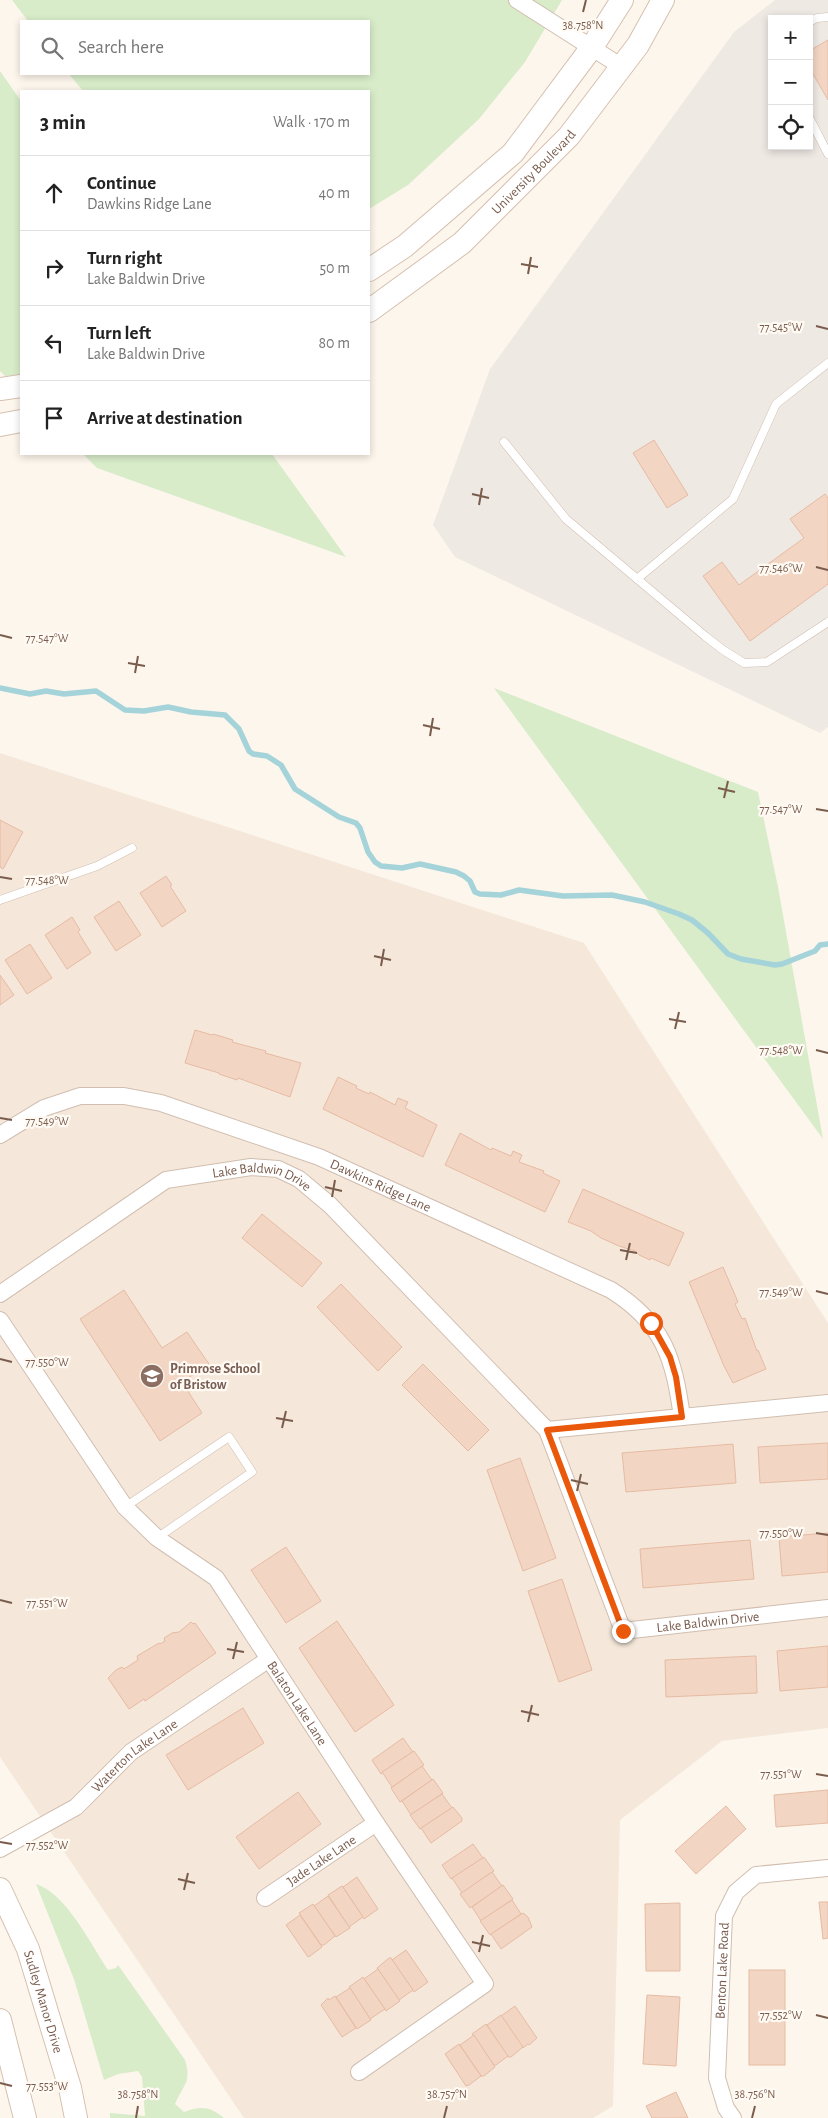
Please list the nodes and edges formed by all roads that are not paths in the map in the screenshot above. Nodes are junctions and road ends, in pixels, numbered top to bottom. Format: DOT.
graph roads {
  1 [pos="517,0"];
  2 [pos="622,0"];
  3 [pos="663,0"];
  4 [pos="828,16"];
  5 [pos="813,21"];
  6 [pos="592,47"];
  7 [pos="622,67"];
  8 [pos="813,125"];
  9 [pos="828,154"];
  10 [pos="370,269"];
  11 [pos="370,310"];
  12 [pos="828,363"];
  13 [pos="20,386"];
  14 [pos="0,389"];
  15 [pos="20,421"];
  16 [pos="0,425"];
  17 [pos="504,442"];
  18 [pos="637,579"];
  19 [pos="828,622"];
  20 [pos="132,848"];
  21 [pos="0,900"];
  22 [pos="0,1135"];
  23 [pos="0,1294"];
  24 [pos="0,1320"];
  25 [pos="828,1404"];
  26 [pos="682,1417"];
  27 [pos="547,1430"];
  28 [pos="125,1507"];
  29 [pos="157,1538"];
  30 [pos="828,1608"];
  31 [pos="269,1659"];
  32 [pos="376,1823"];
  33 [pos="0,1849"];
  34 [pos="828,1868"];
  35 [pos="0,1889"];
  36 [pos="266,1898"];
  37 [pos="0,2020"];
  38 [pos="360,2072"];
  39 [pos="24,2118"];
  40 [pos="76,2118"];
  41 [pos="733,2118"];
  1 -- 6 [label="street"];
  2 -- 6 [label="main road, University Boulevard"];
  3 -- 7 [label="main road, University Boulevard"];
  4 -- 5 [label="lane"];
  6 -- 7 [label="street"];
  6 -- 10 [label="main road, University Boulevard"];
  7 -- 11 [label="main road, University Boulevard"];
  8 -- 9 [label="lane"];
  12 -- 18 [label="lane"];
  13 -- 14 [label="main road"];
  15 -- 16 [label="main road"];
  17 -- 18 [label="lane"];
  18 -- 19 [label="lane"];
  20 -- 21 [label="lane"];
  22 -- 26 [label="street, Dawkins Ridge Lane"];
  23 -- 27 [label="street, Lake Baldwin Drive"];
  24 -- 28 [label="street, Balaton Lake Lane"];
  25 -- 26 [label="street"];
  26 -- 27 [label="street"];
  27 -- 30 [label="street, Lake Baldwin Drive"];
  28 -- 29 [label="street, Balaton Lake Lane"];
  28 -- 29 [label="lane"];
  29 -- 31 [label="street, Balaton Lake Lane"];
  31 -- 32 [label="street, Balaton Lake Lane"];
  31 -- 33 [label="street, Waterton Lake Lane"];
  32 -- 36 [label="street, Jade Lake Lane"];
  32 -- 38 [label="street, Balaton Lake Lane"];
  34 -- 41 [label="street, Benton Lake Road"];
  35 -- 40 [label="main road, Sudley Manor Drive"];
  37 -- 39 [label="main road"];
}
